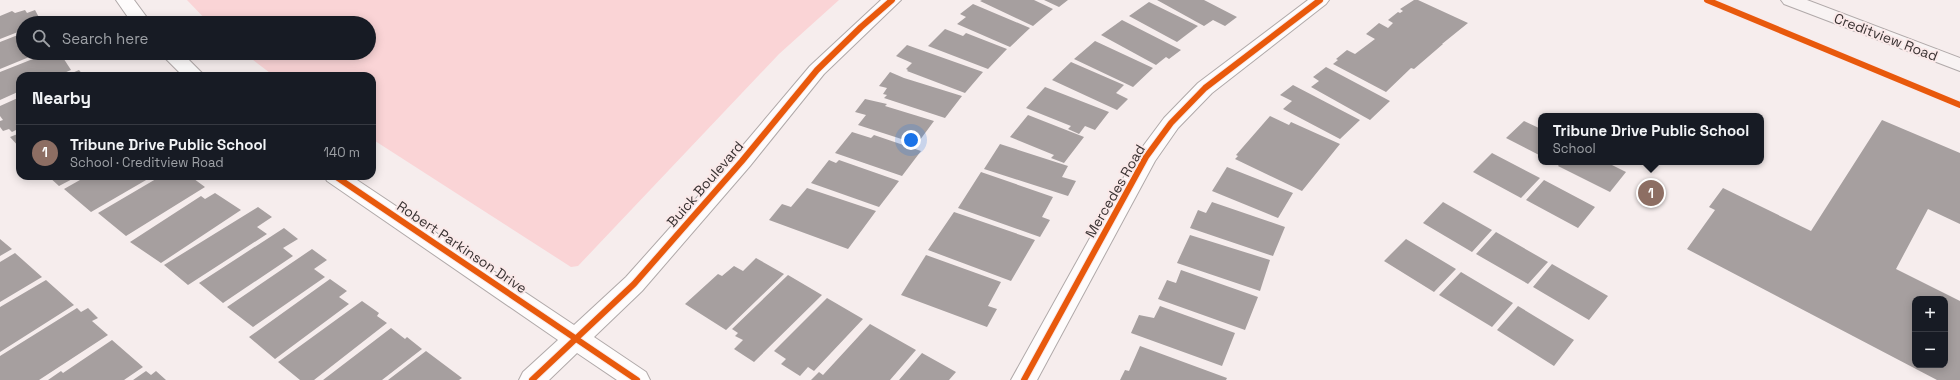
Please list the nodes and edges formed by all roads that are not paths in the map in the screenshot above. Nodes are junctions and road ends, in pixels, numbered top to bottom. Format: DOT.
graph roads {
  1 [pos="125,0"];
  2 [pos="892,0"];
  3 [pos="1320,0"];
  4 [pos="1790,0"];
  5 [pos="137,16"];
  6 [pos="178,60"];
  7 [pos="1960,66"];
  8 [pos="191,72"];
  9 [pos="341,180"];
  10 [pos="576,338"];
  11 [pos="532,380"];
  12 [pos="637,380"];
  13 [pos="1024,380"];
  1 -- 5 [label="street"];
  2 -- 10 [label="street, Buick Boulevard"];
  3 -- 13 [label="street, Mercedes Road"];
  4 -- 7 [label="main road, Creditview Road"];
  6 -- 8 [label="street"];
  9 -- 10 [label="street, Robert Parkinson Drive"];
  10 -- 11 [label="street, Buick Boulevard"];
  10 -- 12 [label="street, Robert Parkinson Drive"];
}
